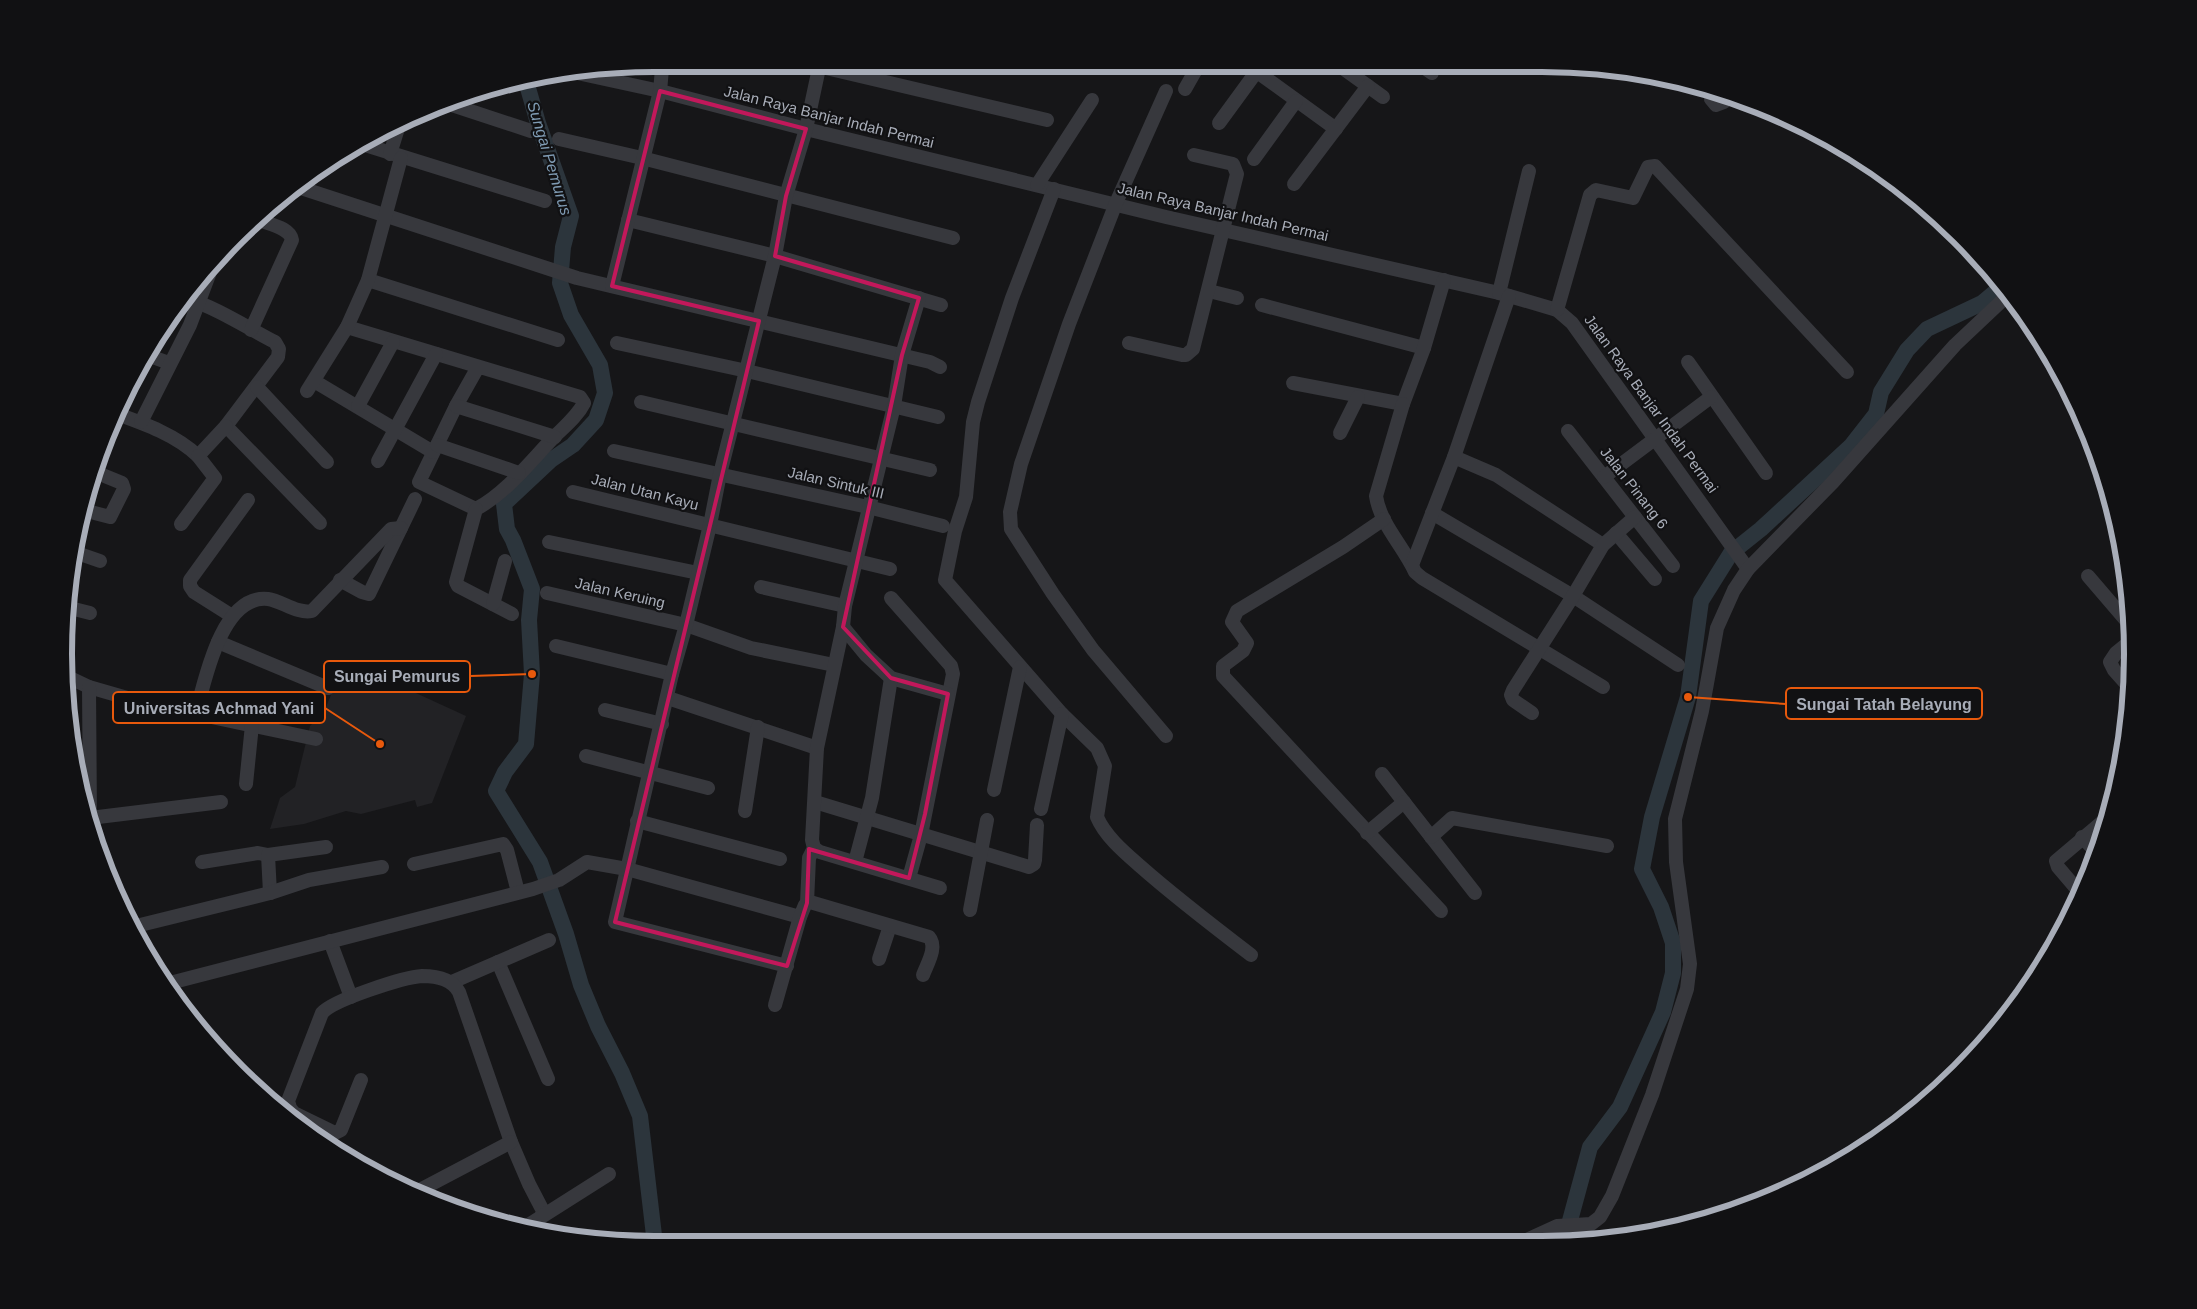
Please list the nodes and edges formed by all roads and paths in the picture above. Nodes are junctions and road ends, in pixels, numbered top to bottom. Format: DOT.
graph roads {
  1 [pos="662,72"];
  2 [pos="818,72"];
  3 [pos="843,72"];
  4 [pos="1195,72"];
  5 [pos="1251,72"];
  6 [pos="1257,72"];
  7 [pos="1348,72"];
  8 [pos="591,76"];
  9 [pos="1368,86"];
  10 [pos="1185,89"];
  11 [pos="660,91"];
  12 [pos="1166,91"];
  13 [pos="1383,97"];
  14 [pos="1711,97"];
  15 [pos="1092,100"];
  16 [pos="1296,101"];
  17 [pos="1724,101"];
  18 [pos="458,107"];
  19 [pos="1048,120"];
  20 [pos="1219,123"];
  21 [pos="806,129"];
  22 [pos="1336,129"];
  23 [pos="531,131"];
  24 [pos="399,132"];
  25 [pos="559,139"];
  26 [pos="370,147"];
  27 [pos="1194,155"];
  28 [pos="396,156"];
  29 [pos="642,158"];
  30 [pos="1254,159"];
  31 [pos="1529,171"];
  32 [pos="1294,184"];
  33 [pos="1037,185"];
  34 [pos="305,189"];
  35 [pos="1054,189"];
  36 [pos="786,196"];
  37 [pos="545,201"];
  38 [pos="1116,203"];
  39 [pos="385,216"];
  40 [pos="628,220"];
  41 [pos="265,222"];
  42 [pos="1223,229"];
  43 [pos="952,238"];
  44 [pos="776,256"];
  45 [pos="368,280"];
  46 [pos="1444,280"];
  47 [pos="206,284"];
  48 [pos="612,286"];
  49 [pos="1209,291"];
  50 [pos="1504,295"];
  51 [pos="919,298"];
  52 [pos="1237,298"];
  53 [pos="2003,299"];
  54 [pos="193,300"];
  55 [pos="200,303"];
  56 [pos="941,304"];
  57 [pos="1262,305"];
  58 [pos="1557,310"];
  59 [pos="759,321"];
  60 [pos="348,327"];
  61 [pos="251,330"];
  62 [pos="558,340"];
  63 [pos="393,342"];
  64 [pos="617,343"];
  65 [pos="1129,343"];
  66 [pos="1424,348"];
  67 [pos="436,354"];
  68 [pos="902,355"];
  69 [pos="154,358"];
  70 [pos="1688,362"];
  71 [pos="170,364"];
  72 [pos="478,367"];
  73 [pos="940,367"];
  74 [pos="747,371"];
  75 [pos="1847,372"];
  76 [pos="1294,383"];
  77 [pos="257,387"];
  78 [pos="1358,397"];
  79 [pos="1711,397"];
  80 [pos="641,402"];
  81 [pos="1403,404"];
  82 [pos="358,406"];
  83 [pos="456,406"];
  84 [pos="894,406"];
  85 [pos="124,416"];
  86 [pos="938,417"];
  87 [pos="141,422"];
  88 [pos="733,424"];
  89 [pos="226,426"];
  90 [pos="396,430"];
  91 [pos="1568,431"];
  92 [pos="1340,433"];
  93 [pos="555,437"];
  94 [pos="1657,439"];
  95 [pos="435,449"];
  96 [pos="614,451"];
  97 [pos="198,456"];
  98 [pos="1454,457"];
  99 [pos="881,458"];
  100 [pos="378,461"];
  101 [pos="327,462"];
  102 [pos="930,470"];
  103 [pos="520,473"];
  104 [pos="1766,473"];
  105 [pos="101,474"];
  106 [pos="720,474"];
  107 [pos="1604,477"];
  108 [pos="573,492"];
  109 [pos="415,499"];
  110 [pos="248,500"];
  111 [pos="868,506"];
  112 [pos="476,508"];
  113 [pos="90,512"];
  114 [pos="1432,513"];
  115 [pos="1635,517"];
  116 [pos="1384,518"];
  117 [pos="320,522"];
  118 [pos="181,524"];
  119 [pos="710,525"];
  120 [pos="943,526"];
  121 [pos="401,528"];
  122 [pos="1616,533"];
  123 [pos="549,542"];
  124 [pos="1603,544"];
  125 [pos="82,555"];
  126 [pos="856,560"];
  127 [pos="100,561"];
  128 [pos="505,561"];
  129 [pos="1746,565"];
  130 [pos="1412,566"];
  131 [pos="1673,566"];
  132 [pos="890,569"];
  133 [pos="698,573"];
  134 [pos="2088,576"];
  135 [pos="1656,579"];
  136 [pos="340,580"];
  137 [pos="761,587"];
  138 [pos="547,593"];
  139 [pos="1573,596"];
  140 [pos="891,598"];
  141 [pos="493,604"];
  142 [pos="845,606"];
  143 [pos="75,609"];
  144 [pos="90,613"];
  145 [pos="512,614"];
  146 [pos="232,616"];
  147 [pos="2123,617"];
  148 [pos="686,625"];
  149 [pos="843,627"];
  150 [pos="218,642"];
  151 [pos="556,646"];
  152 [pos="2124,647"];
  153 [pos="1540,648"];
  154 [pos="834,665"];
  155 [pos="1678,665"];
  156 [pos="1020,667"];
  157 [pos="672,674"];
  158 [pos="891,678"];
  159 [pos="73,679"];
  160 [pos="2123,680"];
  161 [pos="89,687"];
  162 [pos="1603,687"];
  163 [pos="328,688"];
  164 [pos="948,694"];
  165 [pos="668,698"];
  166 [pos="605,710"];
  167 [pos="196,713"];
  168 [pos="1532,713"];
  169 [pos="1062,714"];
  170 [pos="662,724"];
  171 [pos="252,725"];
  172 [pos="758,727"];
  173 [pos="1166,736"];
  174 [pos="316,739"];
  175 [pos="817,748"];
  176 [pos="88,754"];
  177 [pos="82,755"];
  178 [pos="586,756"];
  179 [pos="650,773"];
  180 [pos="1382,774"];
  181 [pos="246,784"];
  182 [pos="708,788"];
  183 [pos="994,790"];
  184 [pos="89,792"];
  185 [pos="221,802"];
  186 [pos="815,802"];
  187 [pos="1404,802"];
  188 [pos="1041,809"];
  189 [pos="745,811"];
  190 [pos="866,819"];
  191 [pos="987,820"];
  192 [pos="97,821"];
  193 [pos="637,821"];
  194 [pos="2099,824"];
  195 [pos="1037,825"];
  196 [pos="1367,833"];
  197 [pos="921,835"];
  198 [pos="1431,837"];
  199 [pos="2082,838"];
  200 [pos="1607,846"];
  201 [pos="326,847"];
  202 [pos="814,848"];
  203 [pos="2092,848"];
  204 [pos="980,853"];
  205 [pos="268,855"];
  206 [pos="780,859"];
  207 [pos="202,862"];
  208 [pos="855,862"];
  209 [pos="414,864"];
  210 [pos="382,867"];
  211 [pos="627,869"];
  212 [pos="908,878"];
  213 [pos="2075,887"];
  214 [pos="940,888"];
  215 [pos="270,892"];
  216 [pos="518,892"];
  217 [pos="1475,892"];
  218 [pos="807,903"];
  219 [pos="970,910"];
  220 [pos="1441,912"];
  221 [pos="800,917"];
  222 [pos="139,924"];
  223 [pos="890,926"];
  224 [pos="550,940"];
  225 [pos="330,941"];
  226 [pos="1251,955"];
  227 [pos="879,959"];
  228 [pos="498,962"];
  229 [pos="787,966"];
  230 [pos="923,975"];
  231 [pos="174,982"];
  232 [pos="452,982"];
  233 [pos="352,997"];
  234 [pos="775,1004"];
  235 [pos="548,1079"];
  236 [pos="361,1080"];
  237 [pos="291,1109"];
  238 [pos="300,1116"];
  239 [pos="511,1142"];
  240 [pos="610,1174"];
  241 [pos="423,1188"];
  242 [pos="542,1215"];
  243 [pos="531,1223"];
  244 [pos="1535,1236"];
  1 -- 11 [label="street"];
  2 -- 21 [label="street"];
  3 -- 19 [label="street"];
  4 -- 10 [label="street"];
  5 -- 20 [label="street"];
  6 -- 16 [label="street"];
  7 -- 9 [label="street"];
  8 -- 11 [label="street, Jalan Raya Banjar Indah Permai"];
  9 -- 13 [label="street"];
  9 -- 22 [label="street"];
  11 -- 21 [label="street, Jalan Raya Banjar Indah Permai"];
  11 -- 29 [label="street"];
  12 -- 38 [label="street"];
  14 -- 17 [label="street"];
  15 -- 33 [label="street"];
  16 -- 22 [label="street"];
  16 -- 30 [label="street"];
  18 -- 23 [label="street"];
  21 -- 33 [label="street, Jalan Raya Banjar Indah Permai"];
  21 -- 36 [label="street"];
  22 -- 32 [label="street"];
  24 -- 28 [label="street"];
  25 -- 29 [label="street"];
  26 -- 28 [label="street"];
  27 -- 42 [label="street"];
  28 -- 37 [label="street"];
  28 -- 39 [label="street"];
  29 -- 36 [label="street"];
  29 -- 40 [label="street"];
  31 -- 50 [label="street"];
  33 -- 35 [label="street, Jalan Raya Banjar Indah Permai"];
  34 -- 39 [label="street"];
  35 -- 38 [label="street, Jalan Raya Banjar Indah Permai"];
  35 -- 156 [label="street"];
  36 -- 43 [label="street"];
  36 -- 44 [label="street"];
  38 -- 42 [label="street, Jalan Raya Banjar Indah Permai"];
  38 -- 173 [label="street"];
  39 -- 45 [label="street"];
  39 -- 48 [label="street"];
  40 -- 44 [label="street"];
  40 -- 48 [label="street"];
  41 -- 61 [label="street"];
  42 -- 46 [label="street, Jalan Raya Banjar Indah Permai"];
  42 -- 49 [label="street"];
  44 -- 51 [label="street"];
  44 -- 59 [label="street"];
  45 -- 60 [label="street"];
  45 -- 62 [label="street"];
  46 -- 50 [label="street, Jalan Raya Banjar Indah Permai"];
  46 -- 66 [label="street"];
  47 -- 55 [label="street"];
  48 -- 59 [label="street"];
  49 -- 52 [label="street"];
  49 -- 65 [label="street"];
  50 -- 58 [label="street, Jalan Raya Banjar Indah Permai"];
  50 -- 98 [label="street"];
  51 -- 56 [label="street"];
  51 -- 68 [label="street"];
  53 -- 129 [label="street"];
  54 -- 55 [label="street"];
  55 -- 61 [label="street"];
  55 -- 71 [label="street"];
  57 -- 66 [label="street"];
  58 -- 75 [label="street"];
  58 -- 94 [label="street, Jalan Raya Banjar Indah Permai"];
  59 -- 68 [label="street"];
  59 -- 74 [label="street"];
  60 -- 63 [label="street"];
  60 -- 82 [label="street"];
  61 -- 77 [label="street"];
  63 -- 67 [label="street"];
  63 -- 82 [label="street"];
  64 -- 74 [label="street"];
  66 -- 81 [label="street"];
  67 -- 72 [label="street"];
  67 -- 90 [label="street"];
  68 -- 73 [label="street"];
  68 -- 84 [label="street"];
  69 -- 71 [label="street"];
  70 -- 79 [label="street"];
  71 -- 87 [label="street"];
  72 -- 83 [label="street"];
  72 -- 93 [label="street"];
  74 -- 84 [label="street"];
  74 -- 88 [label="street"];
  76 -- 78 [label="street"];
  77 -- 89 [label="street"];
  77 -- 101 [label="street"];
  78 -- 81 [label="street"];
  78 -- 92 [label="street"];
  79 -- 94 [label="street"];
  79 -- 104 [label="street"];
  80 -- 88 [label="street"];
  81 -- 116 [label="street"];
  82 -- 90 [label="street"];
  83 -- 93 [label="street"];
  83 -- 95 [label="street"];
  84 -- 86 [label="street"];
  84 -- 99 [label="street"];
  85 -- 87 [label="street"];
  87 -- 97 [label="street"];
  88 -- 99 [label="street"];
  88 -- 106 [label="street"];
  89 -- 97 [label="street"];
  89 -- 117 [label="street"];
  90 -- 95 [label="street"];
  90 -- 100 [label="street"];
  91 -- 107 [label="street, Jalan Pinang 6"];
  93 -- 103 [label="street"];
  94 -- 107 [label="street"];
  94 -- 129 [label="street, Jalan Raya Banjar Indah Permai"];
  95 -- 103 [label="street"];
  95 -- 112 [label="street"];
  96 -- 106 [label="street, Jalan Sintuk III"];
  97 -- 118 [label="street"];
  98 -- 114 [label="street"];
  98 -- 124 [label="street"];
  99 -- 102 [label="street"];
  99 -- 111 [label="street"];
  103 -- 112 [label="street"];
  105 -- 113 [label="street"];
  106 -- 111 [label="street, Jalan Sintuk III"];
  106 -- 119 [label="street"];
  107 -- 115 [label="street, Jalan Pinang 6"];
  108 -- 119 [label="street, Jalan Utan Kayu"];
  109 -- 121 [label="street"];
  110 -- 146 [label="street"];
  111 -- 120 [label="street, Jalan Sintuk III"];
  111 -- 126 [label="street"];
  112 -- 141 [label="street"];
  114 -- 130 [label="street"];
  114 -- 139 [label="street"];
  115 -- 122 [label="street"];
  115 -- 131 [label="street, Jalan Pinang 6"];
  116 -- 130 [label="street"];
  116 -- 196 [label="street"];
  119 -- 126 [label="street, Jalan Utan Kayu"];
  119 -- 133 [label="street"];
  121 -- 136 [label="street"];
  121 -- 136 [label="street"];
  122 -- 124 [label="street"];
  122 -- 135 [label="street"];
  123 -- 133 [label="street"];
  124 -- 139 [label="street"];
  125 -- 127 [label="street"];
  126 -- 132 [label="street, Jalan Utan Kayu"];
  126 -- 142 [label="street"];
  128 -- 141 [label="street"];
  129 -- 244 [label="street"];
  130 -- 153 [label="street"];
  133 -- 148 [label="street"];
  134 -- 147 [label="street"];
  136 -- 146 [label="street"];
  137 -- 142 [label="street"];
  138 -- 148 [label="street, Jalan Keruing"];
  139 -- 153 [label="street"];
  139 -- 155 [label="street"];
  140 -- 164 [label="street"];
  141 -- 145 [label="street"];
  142 -- 149 [label="street"];
  143 -- 144 [label="street"];
  146 -- 150 [label="street"];
  148 -- 154 [label="street, Jalan Keruing"];
  148 -- 157 [label="street"];
  149 -- 154 [label="street"];
  149 -- 158 [label="street"];
  150 -- 163 [label="street"];
  150 -- 167 [label="street"];
  151 -- 157 [label="street"];
  152 -- 160 [label="street"];
  153 -- 162 [label="street"];
  153 -- 168 [label="street"];
  154 -- 175 [label="street"];
  156 -- 169 [label="street"];
  156 -- 183 [label="street"];
  157 -- 165 [label="street"];
  158 -- 164 [label="street"];
  158 -- 190 [label="street"];
  159 -- 161 [label="street"];
  161 -- 167 [label="street"];
  161 -- 176 [label="street"];
  164 -- 197 [label="street"];
  165 -- 170 [label="street"];
  165 -- 172 [label="street"];
  166 -- 170 [label="street"];
  167 -- 171 [label="street"];
  169 -- 188 [label="street"];
  169 -- 226 [label="street"];
  170 -- 179 [label="street"];
  171 -- 174 [label="street"];
  171 -- 181 [label="street"];
  172 -- 175 [label="street"];
  172 -- 189 [label="street"];
  175 -- 186 [label="street"];
  176 -- 177 [label="street"];
  176 -- 184 [label="street"];
  178 -- 179 [label="street"];
  179 -- 182 [label="street"];
  179 -- 193 [label="street"];
  180 -- 187 [label="street"];
  185 -- 192 [label="street"];
  186 -- 190 [label="street"];
  186 -- 202 [label="street"];
  187 -- 196 [label="street"];
  187 -- 198 [label="street"];
  190 -- 197 [label="street"];
  190 -- 208 [label="street"];
  191 -- 204 [label="street"];
  193 -- 206 [label="street"];
  193 -- 211 [label="street"];
  194 -- 199 [label="street"];
  195 -- 204 [label="street"];
  196 -- 220 [label="street"];
  197 -- 204 [label="street"];
  197 -- 212 [label="street"];
  198 -- 200 [label="street"];
  198 -- 217 [label="street"];
  199 -- 203 [label="street"];
  199 -- 213 [label="street"];
  201 -- 205 [label="street"];
  202 -- 208 [label="street"];
  202 -- 218 [label="street"];
  204 -- 219 [label="street"];
  205 -- 207 [label="street"];
  205 -- 215 [label="street"];
  208 -- 212 [label="street"];
  209 -- 216 [label="street"];
  210 -- 215 [label="street"];
  211 -- 216 [label="street"];
  211 -- 221 [label="street"];
  211 -- 229 [label="street"];
  212 -- 214 [label="street"];
  215 -- 222 [label="street"];
  216 -- 225 [label="street"];
  218 -- 221 [label="street"];
  218 -- 223 [label="street"];
  221 -- 229 [label="street"];
  223 -- 227 [label="street"];
  223 -- 230 [label="street"];
  224 -- 228 [label="street"];
  225 -- 231 [label="street"];
  225 -- 233 [label="street"];
  228 -- 232 [label="street"];
  228 -- 235 [label="street"];
  229 -- 234 [label="street"];
  232 -- 233 [label="street"];
  232 -- 239 [label="street"];
  233 -- 237 [label="street"];
  236 -- 238 [label="street"];
  239 -- 241 [label="street"];
  239 -- 242 [label="street"];
  240 -- 242 [label="street"];
  242 -- 243 [label="street"];
}
